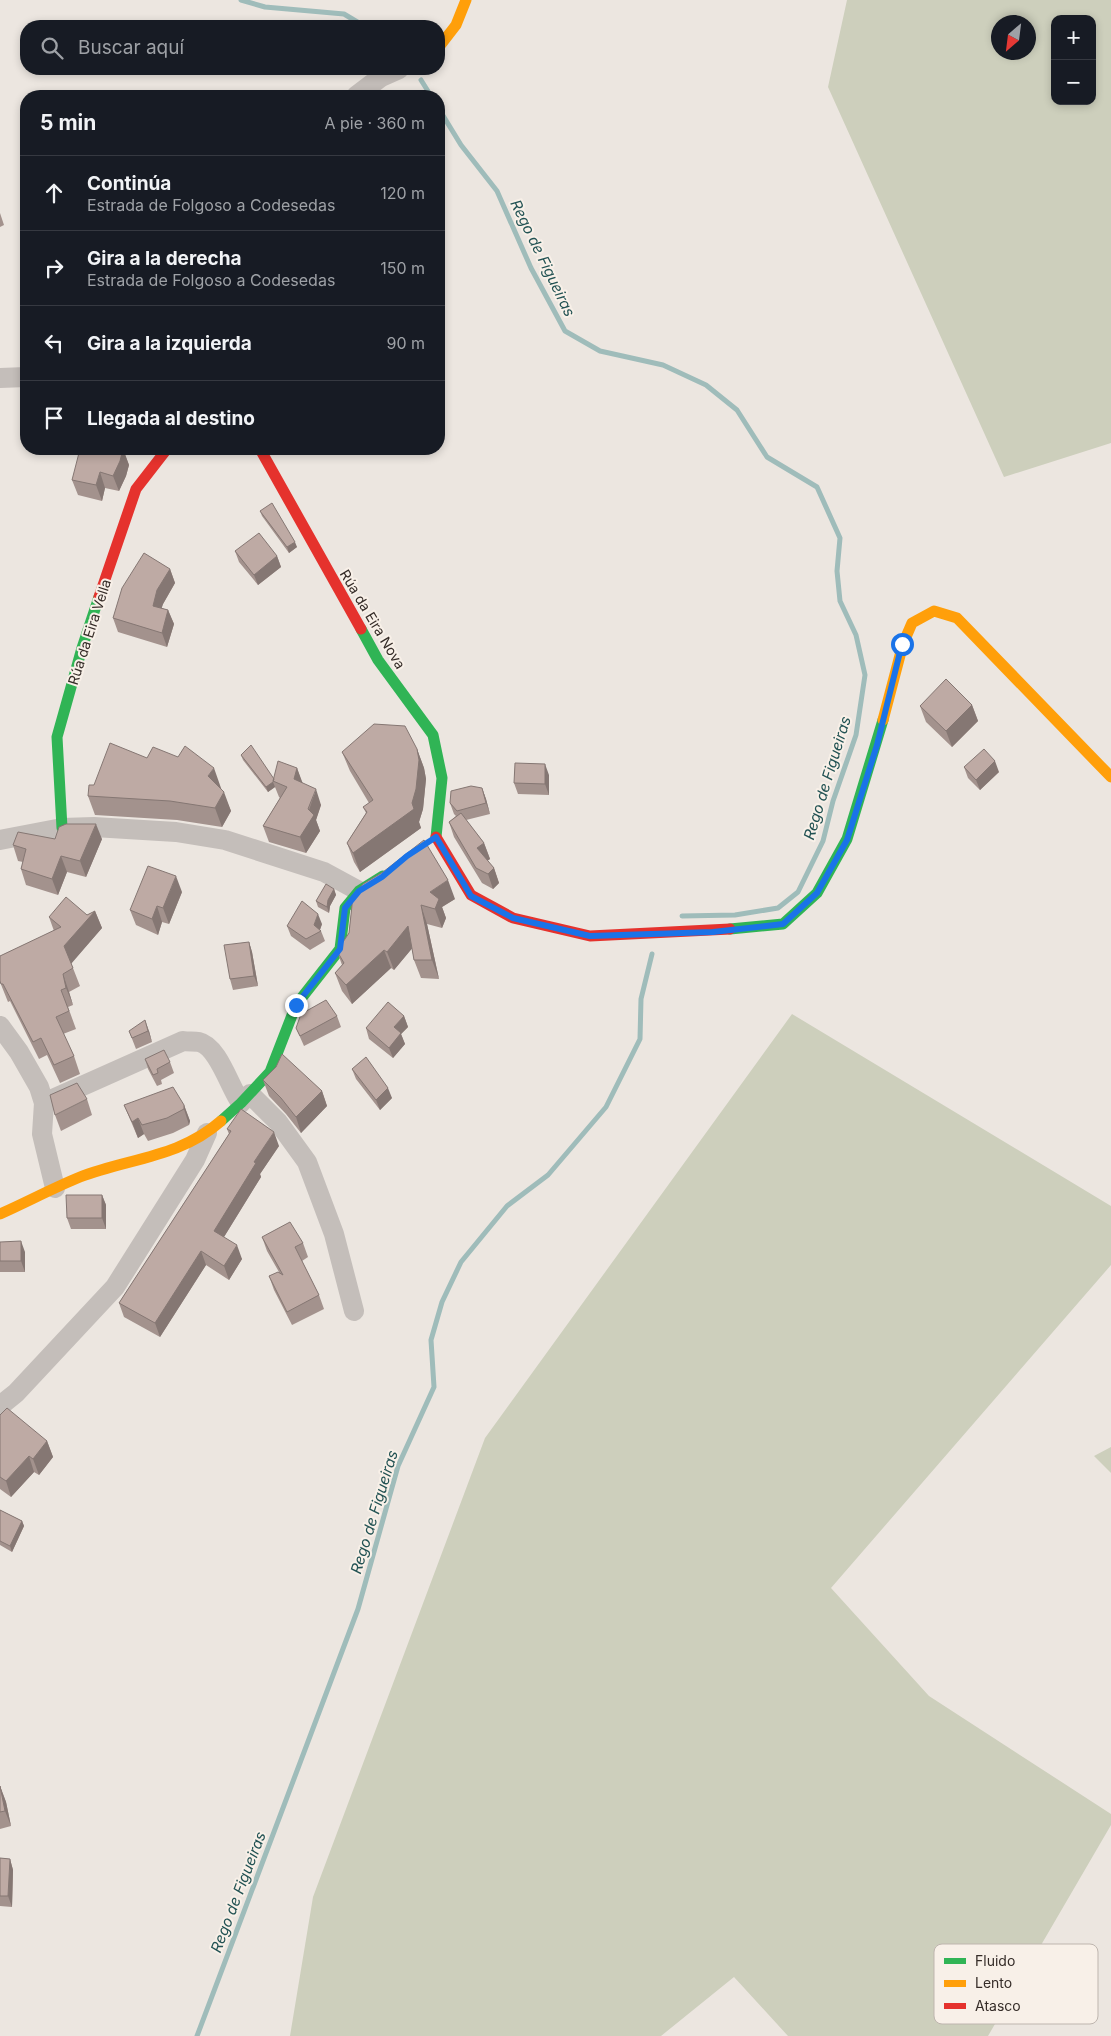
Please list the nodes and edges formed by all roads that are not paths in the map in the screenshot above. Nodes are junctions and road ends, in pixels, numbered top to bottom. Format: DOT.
graph roads {
  1 [pos="466,0"];
  2 [pos="445,41"];
  3 [pos="386,75"];
  4 [pos="364,90"];
  5 [pos="0,378"];
  6 [pos="20,378"];
  7 [pos="162,455"];
  8 [pos="263,455"];
  9 [pos="1111,777"];
  10 [pos="62,828"];
  11 [pos="0,840"];
  12 [pos="394,866"];
  13 [pos="359,891"];
  14 [pos="0,1026"];
  15 [pos="246,1099"];
  16 [pos="44,1103"];
  17 [pos="207,1134"];
  18 [pos="55,1188"];
  19 [pos="0,1214"];
  20 [pos="354,1311"];
  21 [pos="0,1406"];
  1 -- 2 [label="street"];
  3 -- 4 [label="street"];
  5 -- 6 [label="street"];
  7 -- 10 [label="street, Rúa da Eira Vella"];
  8 -- 9 [label="street, Rúa da Eira Nova"];
  10 -- 11 [label="street"];
  10 -- 13 [label="street"];
  12 -- 13 [label="street"];
  13 -- 15 [label="street"];
  14 -- 16 [label="street"];
  15 -- 16 [label="street"];
  15 -- 17 [label="street"];
  15 -- 20 [label="street"];
  16 -- 18 [label="street"];
  17 -- 18 [label="street"];
  17 -- 21 [label="street"];
  18 -- 19 [label="street"];
}
